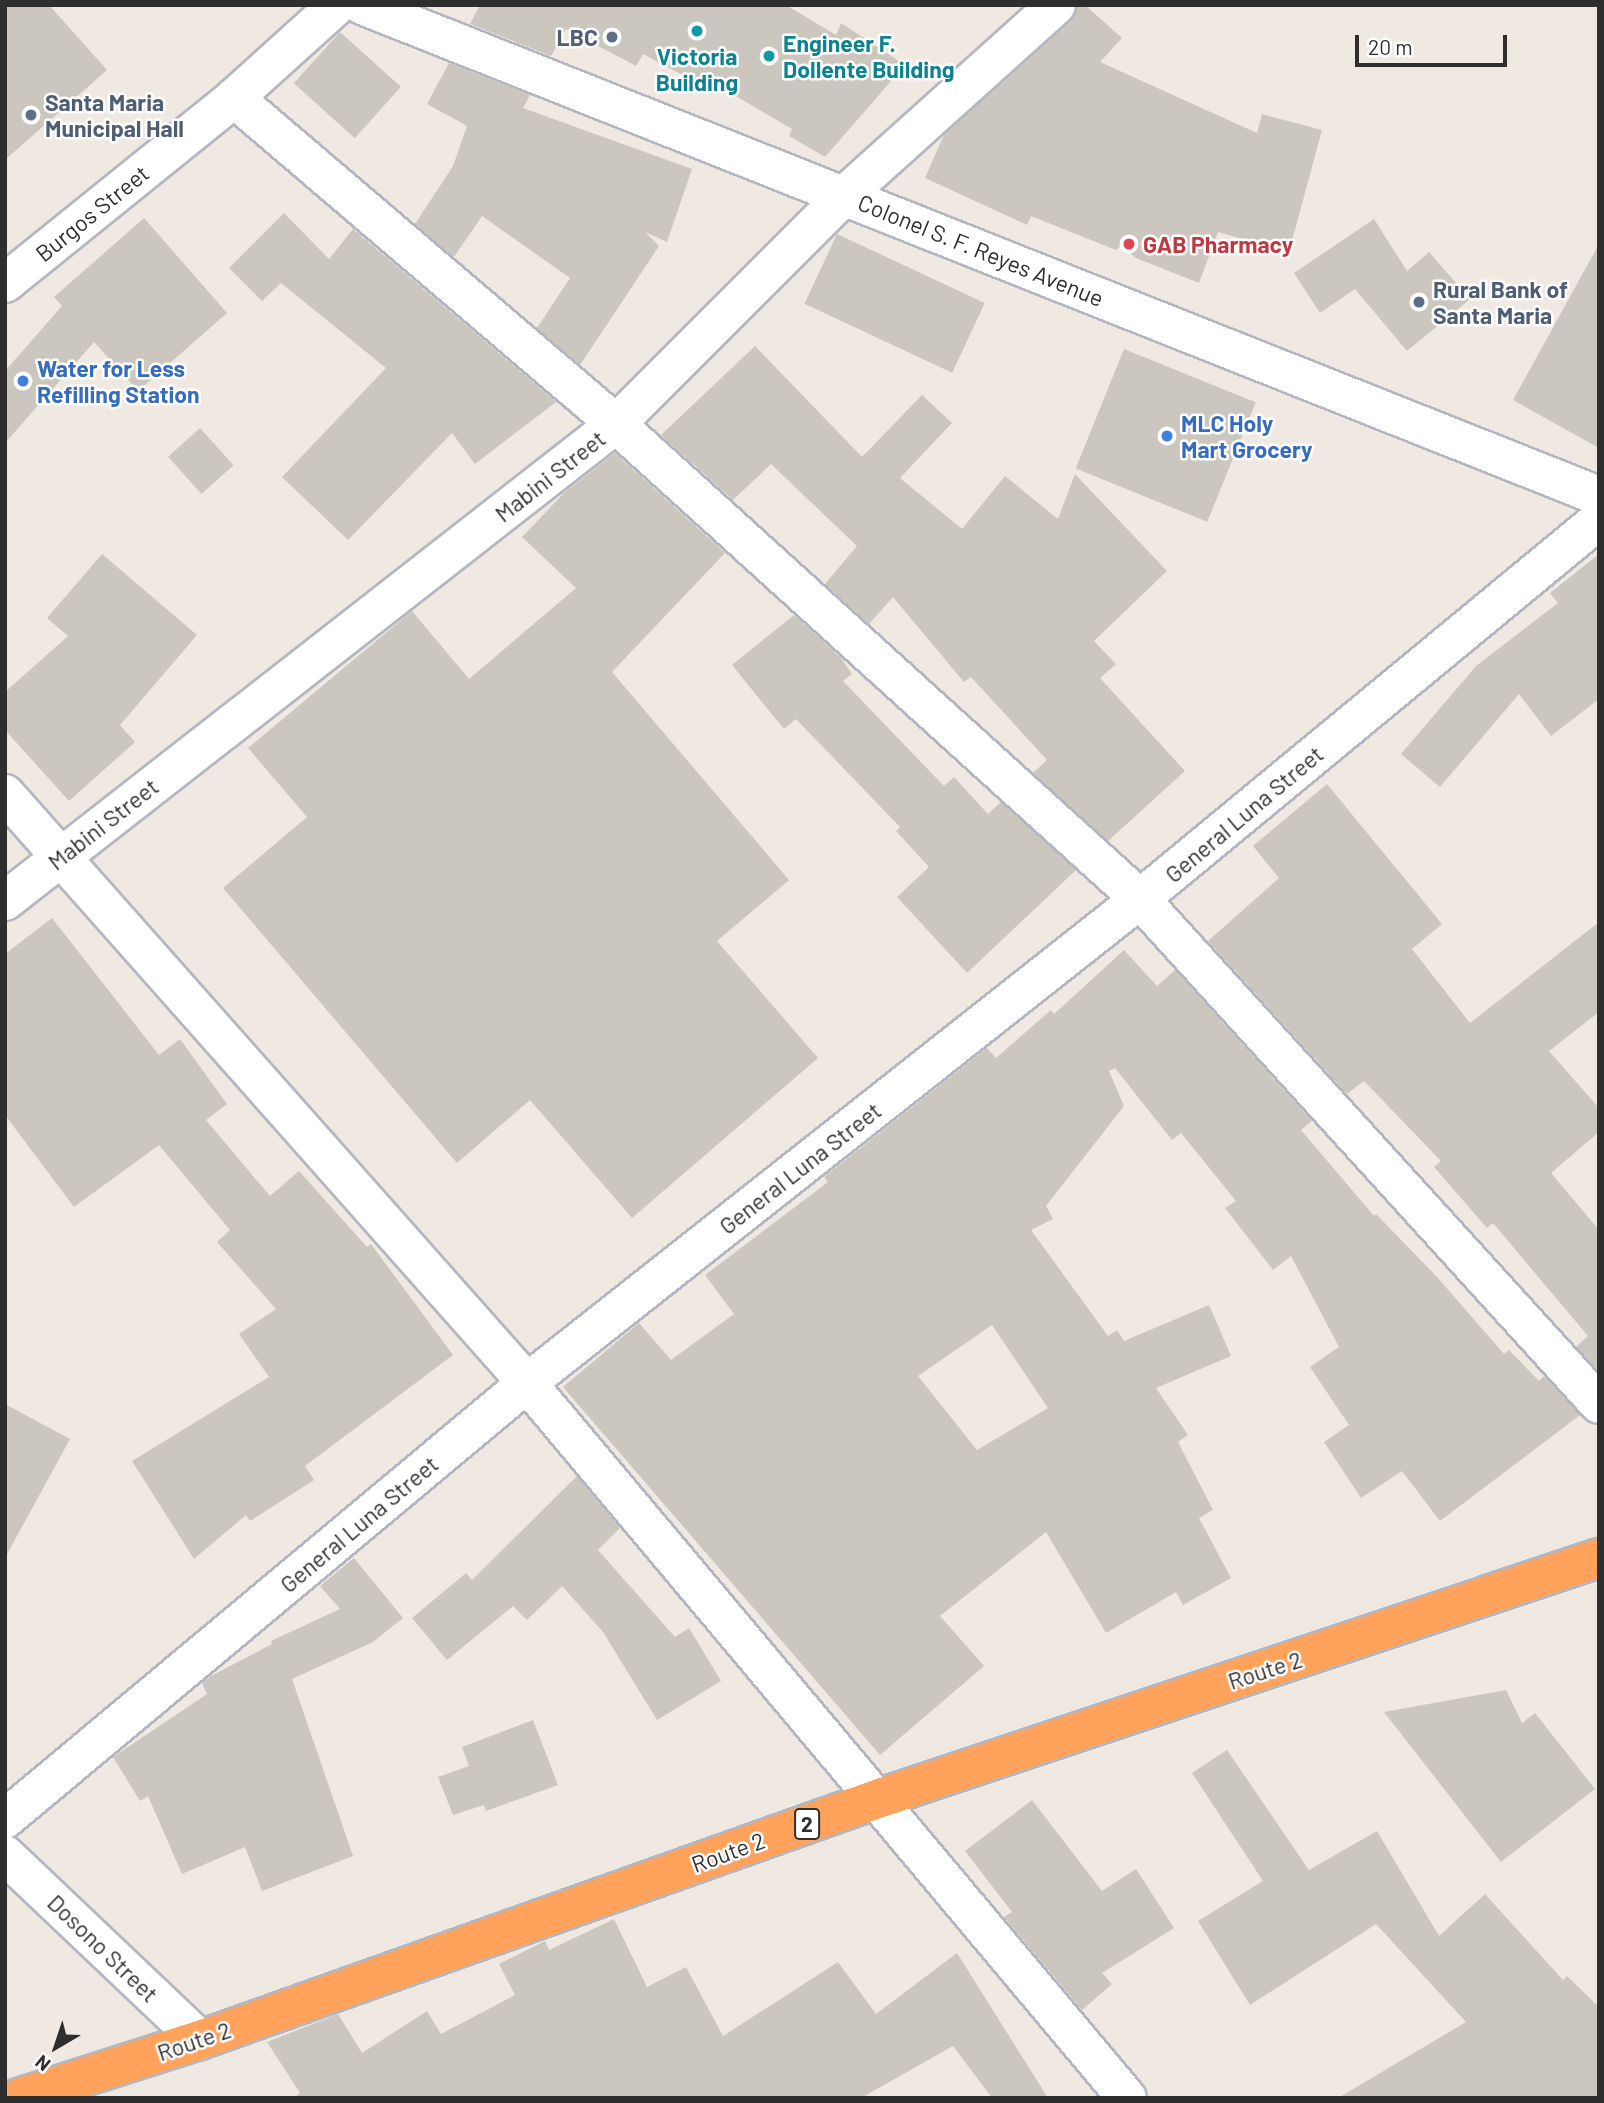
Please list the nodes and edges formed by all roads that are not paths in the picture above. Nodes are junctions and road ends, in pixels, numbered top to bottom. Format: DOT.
graph roads {
  1 [pos="337,5"];
  2 [pos="362,5"];
  3 [pos="1056,5"];
  4 [pos="234,98"];
  5 [pos="844,196"];
  6 [pos="5,283"];
  7 [pos="616,424"];
  8 [pos="1599,496"];
  9 [pos="1599,520"];
  10 [pos="5,794"];
  11 [pos="61,857"];
  12 [pos="1140,899"];
  13 [pos="5,901"];
  14 [pos="527,1383"];
  15 [pos="1599,1404"];
  16 [pos="1599,1558"];
  17 [pos="877,1799"];
  18 [pos="5,1819"];
  19 [pos="5,1855"];
  20 [pos="200,2040"];
  21 [pos="18,2098"];
  22 [pos="1127,2098"];
  1 -- 4 [label="street, Burgos Street"];
  2 -- 5 [label="street, Colonel S. F. Reyes Avenue"];
  3 -- 5 [label="street, Mabini Street"];
  4 -- 6 [label="street, Burgos Street"];
  4 -- 7 [label="street"];
  5 -- 7 [label="street, Mabini Street"];
  5 -- 8 [label="street, Colonel S. F. Reyes Avenue"];
  7 -- 11 [label="street, Mabini Street"];
  7 -- 12 [label="street"];
  9 -- 12 [label="street, General Luna Street"];
  10 -- 11 [label="street"];
  11 -- 13 [label="street, Mabini Street"];
  11 -- 14 [label="street"];
  12 -- 14 [label="street, General Luna Street"];
  12 -- 15 [label="street"];
  14 -- 17 [label="street"];
  14 -- 18 [label="street, General Luna Street"];
  16 -- 17 [label="highway, Route 2 / 2"];
  17 -- 20 [label="highway, Route 2 / 2"];
  17 -- 22 [label="street"];
  19 -- 20 [label="street, Dosono Street"];
  20 -- 21 [label="highway, Route 2 / 2"];
}
